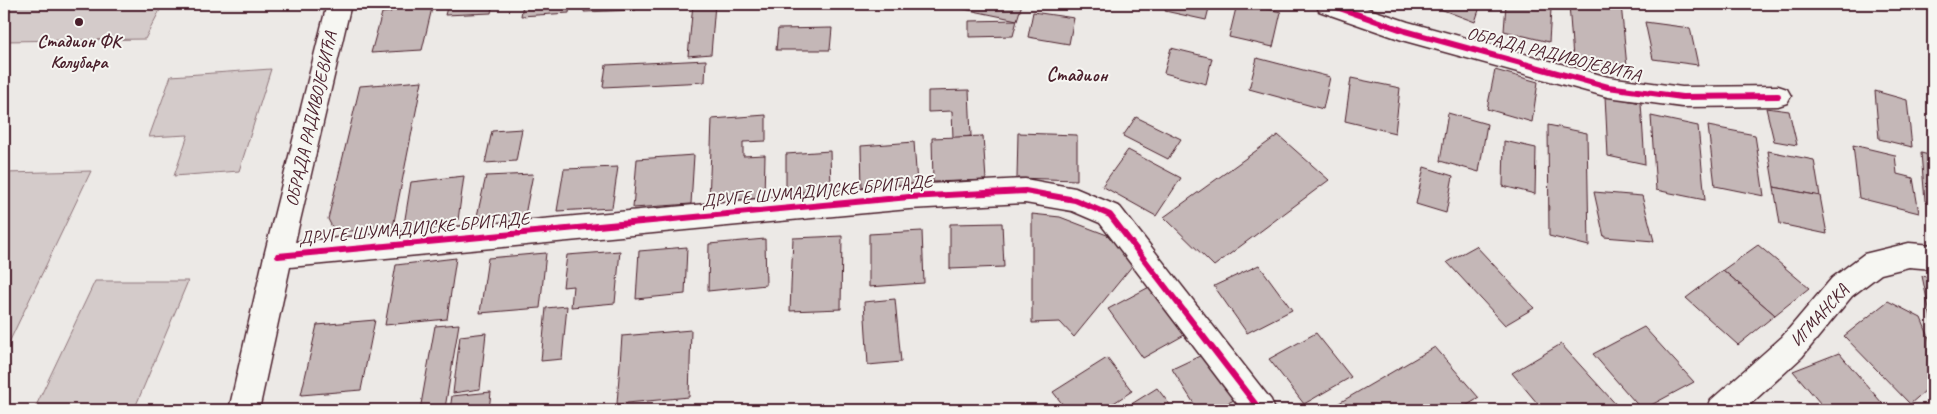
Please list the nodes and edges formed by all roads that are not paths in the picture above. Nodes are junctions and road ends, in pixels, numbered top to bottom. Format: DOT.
graph roads {
  1 [pos="338,4"];
  2 [pos="1328,4"];
  3 [pos="1778,96"];
  4 [pos="278,256"];
  5 [pos="1933,257"];
  6 [pos="244,410"];
  7 [pos="1260,410"];
  8 [pos="1722,410"];
  1 -- 4 [label="street, ОБРАДА РАДИВОЈЕВИЋА"];
  2 -- 3 [label="street, ОБРАДА РАДИВОЈЕВИЋА"];
  4 -- 6 [label="street, ОБРАДА РАДИВОЈЕВИЋА"];
  4 -- 7 [label="street, ДРУГЕ ШУМАДИЈСКЕ БРИГАДЕ"];
  5 -- 8 [label="street, ИГМАНСКА"];
}
